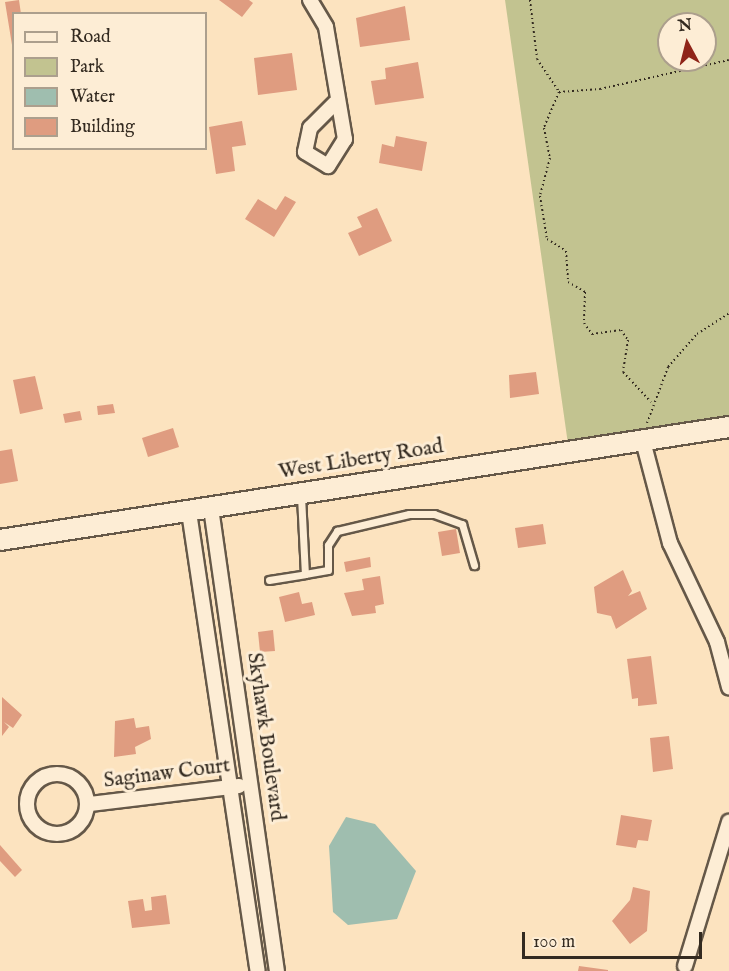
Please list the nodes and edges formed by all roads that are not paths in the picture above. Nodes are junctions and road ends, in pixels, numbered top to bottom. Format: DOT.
graph roads {
  1 [pos="310,0"];
  2 [pos="335,103"];
  3 [pos="729,427"];
  4 [pos="643,441"];
  5 [pos="300,494"];
  6 [pos="211,508"];
  7 [pos="189,512"];
  8 [pos="0,540"];
  9 [pos="474,565"];
  10 [pos="305,574"];
  11 [pos="269,580"];
  12 [pos="729,687"];
  13 [pos="250,785"];
  14 [pos="230,787"];
  15 [pos="90,804"];
  16 [pos="729,822"];
  17 [pos="723,872"];
  18 [pos="685,966"];
  19 [pos="258,971"];
  20 [pos="277,971"];
  1 -- 2 [label="street"];
  3 -- 4 [label="main road, West Liberty Road"];
  4 -- 5 [label="main road, West Liberty Road"];
  4 -- 12 [label="street"];
  5 -- 6 [label="main road, West Liberty Road"];
  5 -- 10 [label="lane"];
  6 -- 7 [label="main road, West Liberty Road"];
  6 -- 13 [label="street, Skyhawk Boulevard"];
  7 -- 8 [label="main road, West Liberty Road"];
  7 -- 14 [label="street, Skyhawk Boulevard"];
  9 -- 10 [label="lane"];
  10 -- 11 [label="lane"];
  13 -- 14 [label="street, Saginaw Court"];
  13 -- 20 [label="street, Skyhawk Boulevard"];
  14 -- 15 [label="street, Saginaw Court"];
  14 -- 19 [label="street, Skyhawk Boulevard"];
  15 -- 15 [label="street"];
  16 -- 17 [label="street"];
  17 -- 18 [label="street"];
}
